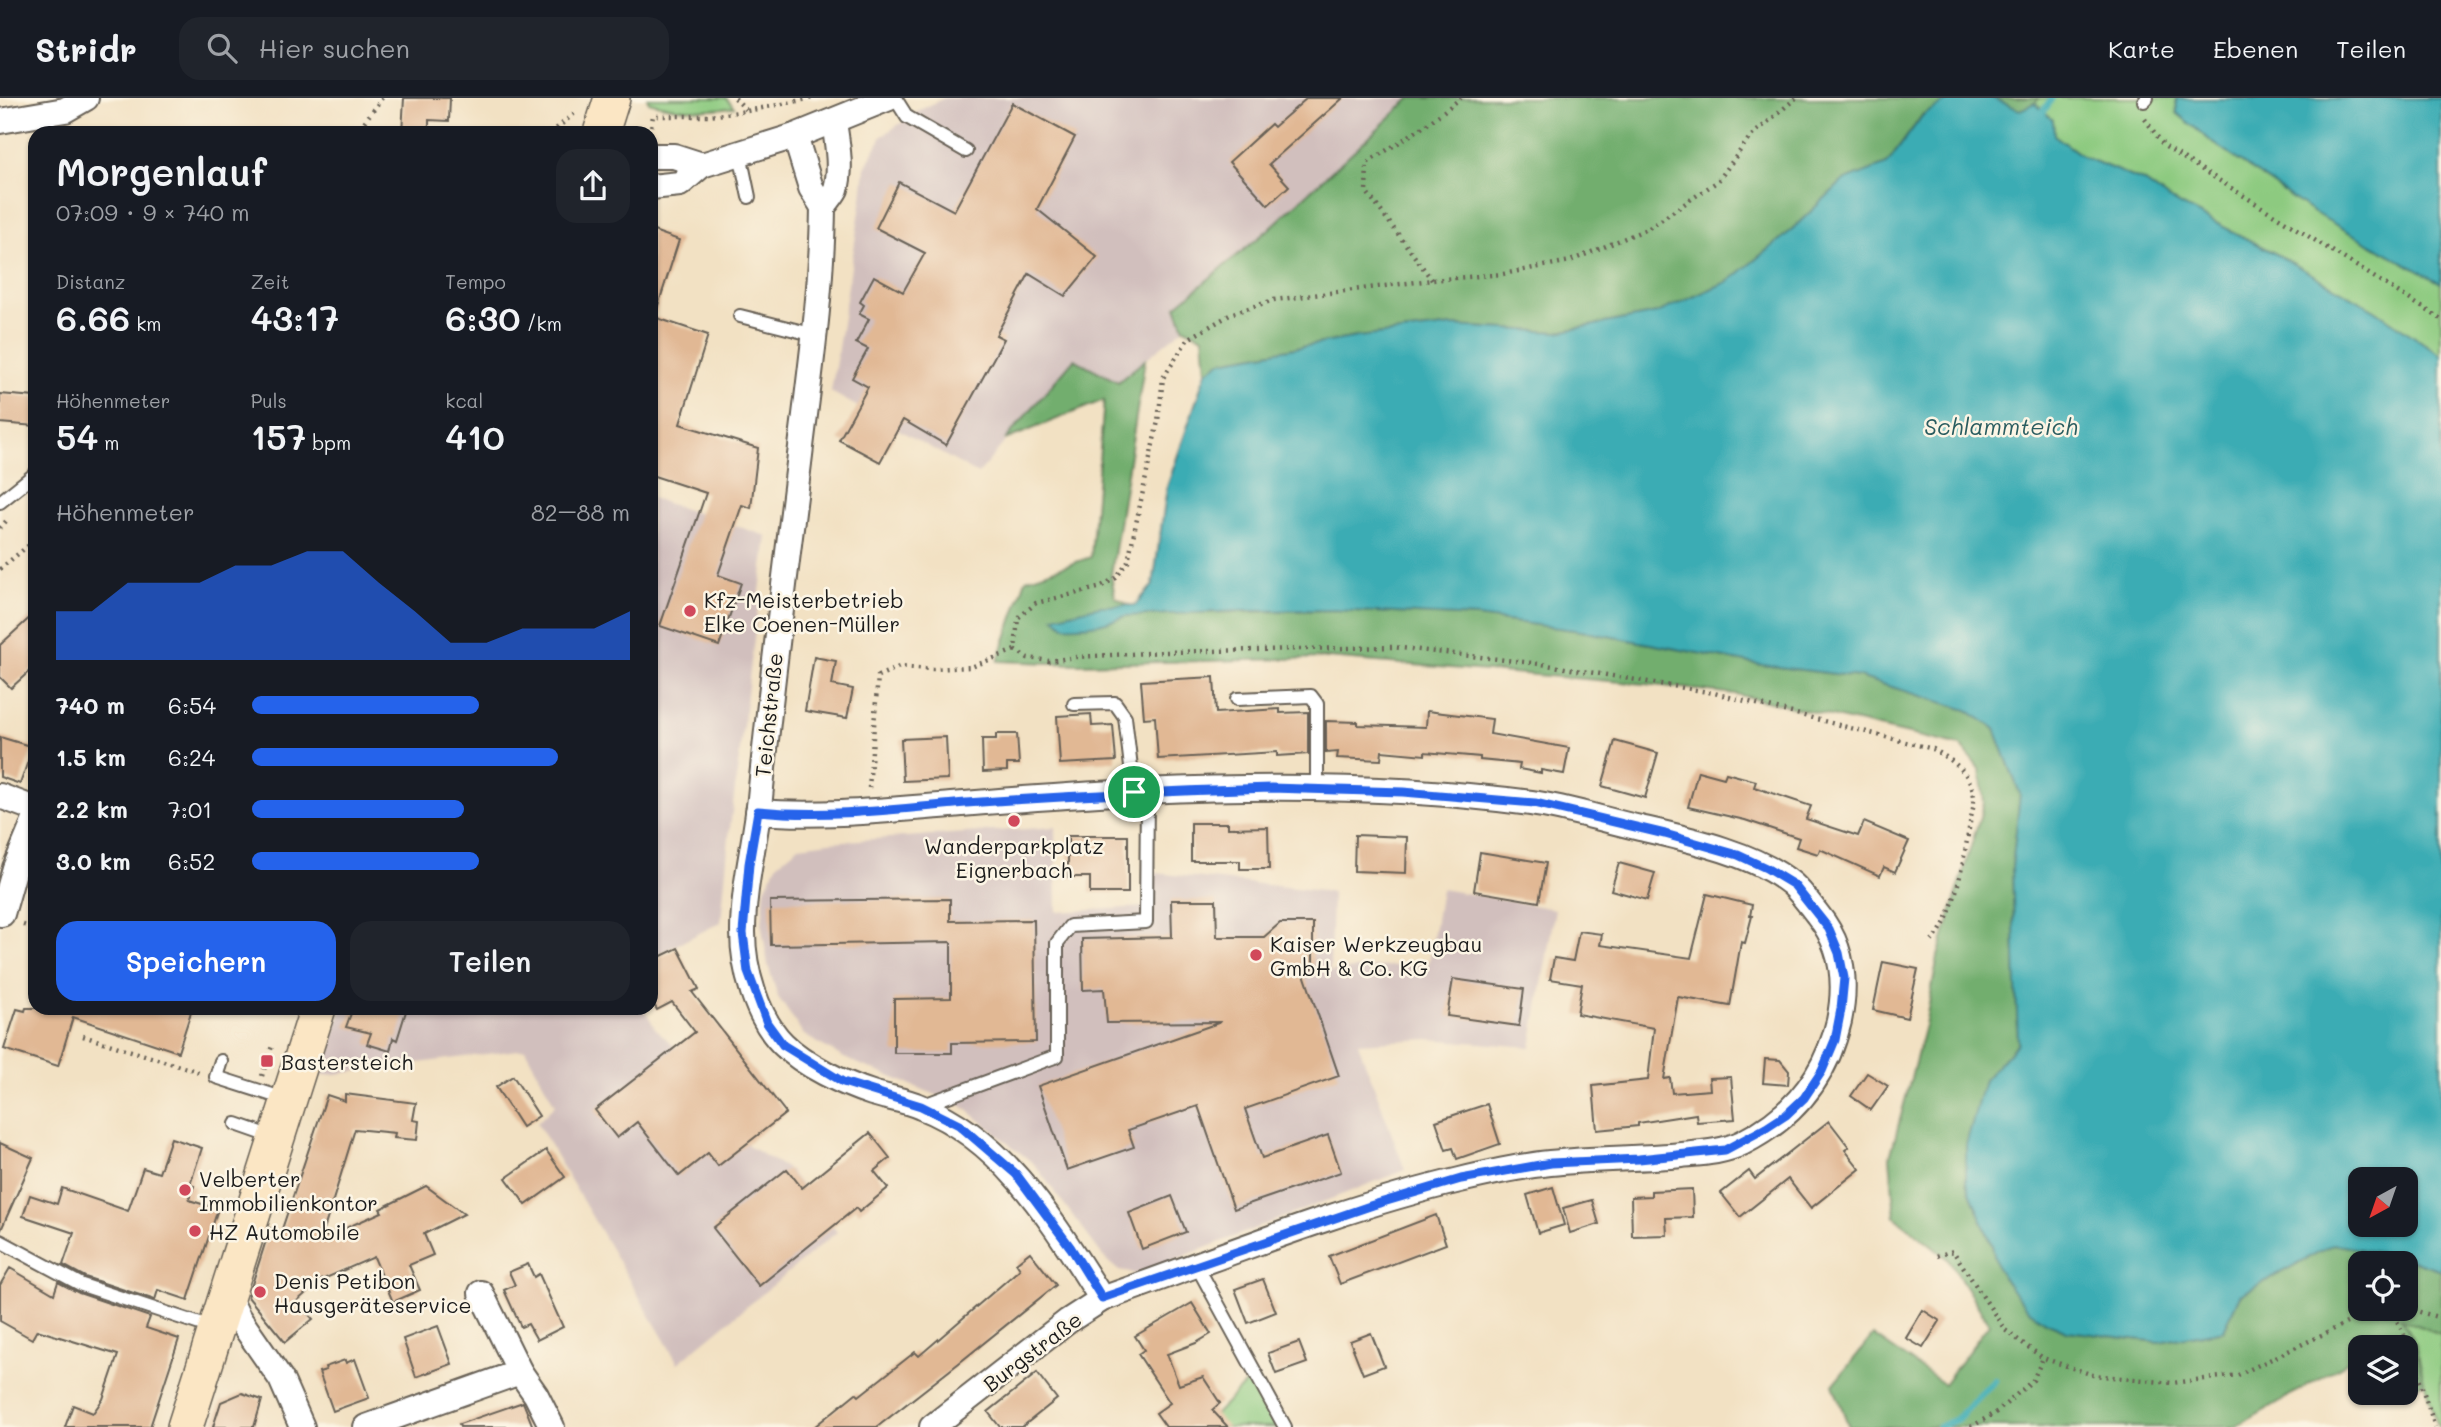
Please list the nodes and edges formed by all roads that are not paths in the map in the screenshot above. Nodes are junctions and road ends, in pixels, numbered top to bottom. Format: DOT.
graph roads {
  1 [pos="86,98"];
  2 [pos="888,98"];
  3 [pos="895,98"];
  4 [pos="0,121"];
  5 [pos="834,121"];
  6 [pos="795,136"];
  7 [pos="966,151"];
  8 [pos="740,154"];
  9 [pos="658,156"];
  10 [pos="702,165"];
  11 [pos="658,186"];
  12 [pos="750,197"];
  13 [pos="823,207"];
  14 [pos="740,316"];
  15 [pos="815,335"];
  16 [pos="28,480"];
  17 [pos="0,502"];
  18 [pos="1237,699"];
  19 [pos="1074,704"];
  20 [pos="1317,789"];
  21 [pos="1140,792"];
  22 [pos="0,796"];
  23 [pos="28,806"];
  24 [pos="758,811"];
  25 [pos="28,836"];
  26 [pos="0,914"];
  27 [pos="314,1015"];
  28 [pos="221,1061"];
  29 [pos="273,1095"];
  30 [pos="921,1106"];
  31 [pos="236,1124"];
  32 [pos="277,1139"];
  33 [pos="0,1241"];
  34 [pos="1197,1266"];
  35 [pos="481,1293"];
  36 [pos="227,1294"];
  37 [pos="1102,1298"];
  38 [pos="216,1329"];
  39 [pos="520,1373"];
  40 [pos="185,1427"];
  41 [pos="302,1427"];
  42 [pos="366,1427"];
  43 [pos="552,1427"];
  44 [pos="932,1427"];
  45 [pos="1285,1427"];
  1 -- 4 [label="street"];
  2 -- 5 [label="street"];
  3 -- 7 [label="lane"];
  5 -- 6 [label="street"];
  5 -- 13 [label="street, Teichstraße"];
  6 -- 8 [label="street"];
  6 -- 13 [label="street"];
  8 -- 10 [label="street"];
  8 -- 12 [label="lane"];
  9 -- 10 [label="street"];
  10 -- 11 [label="street"];
  13 -- 15 [label="street, Teichstraße"];
  14 -- 15 [label="lane"];
  15 -- 24 [label="street, Teichstraße"];
  16 -- 17 [label="lane"];
  18 -- 20 [label="lane"];
  19 -- 21 [label="lane"];
  20 -- 21 [label="street, Burgstraße"];
  20 -- 34 [label="street, Burgstraße"];
  21 -- 24 [label="street, Burgstraße"];
  21 -- 30 [label="lane"];
  22 -- 23 [label="street"];
  24 -- 30 [label="street, Teichstraße"];
  25 -- 26 [label="street"];
  27 -- 29 [label="main road"];
  28 -- 29 [label="lane"];
  29 -- 32 [label="main road"];
  30 -- 37 [label="street, Teichstraße"];
  31 -- 32 [label="lane"];
  32 -- 36 [label="main road"];
  33 -- 38 [label="lane"];
  34 -- 37 [label="street, Burgstraße"];
  34 -- 45 [label="lane"];
  35 -- 39 [label="street"];
  36 -- 38 [label="main road"];
  36 -- 41 [label="street"];
  37 -- 44 [label="street, Burgstraße"];
  38 -- 40 [label="main road"];
  39 -- 42 [label="street"];
  39 -- 43 [label="street"];
}
